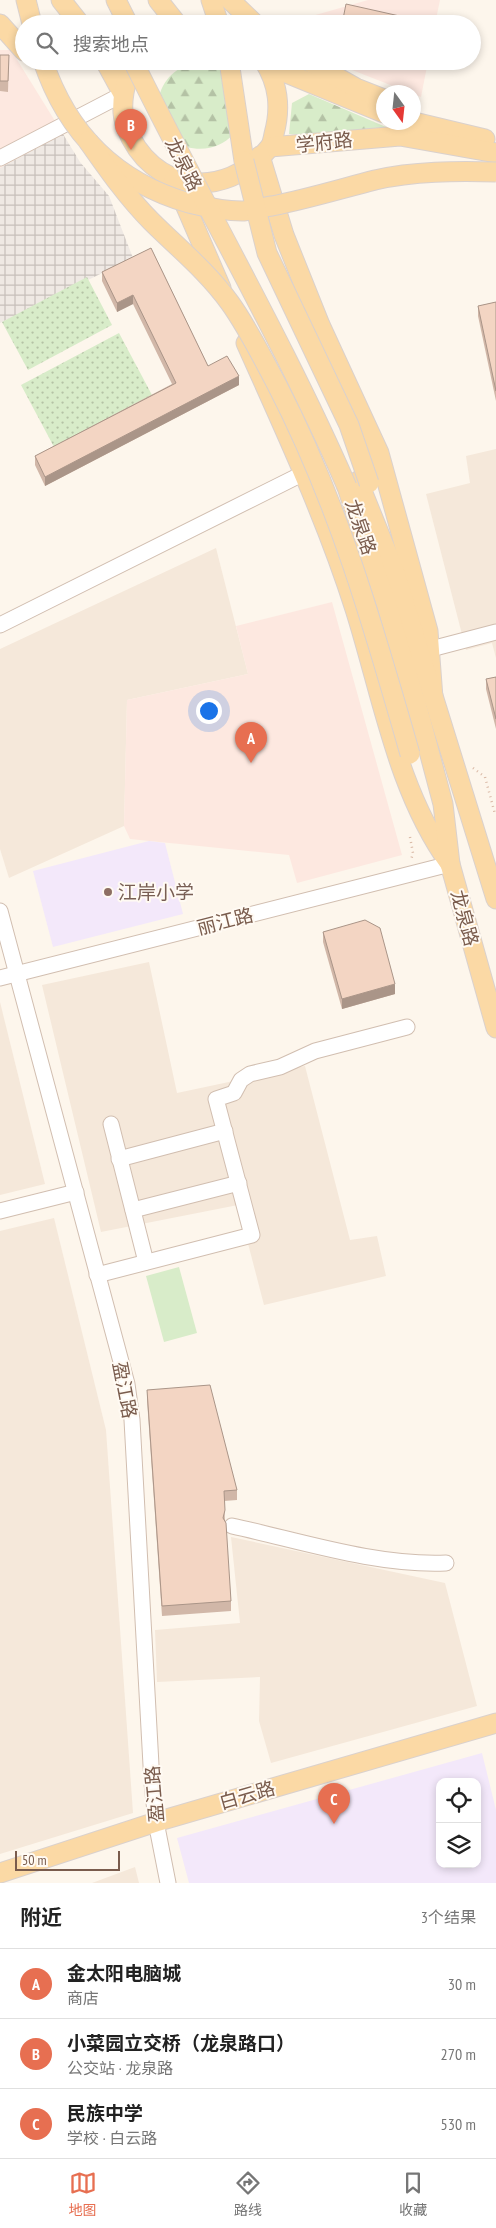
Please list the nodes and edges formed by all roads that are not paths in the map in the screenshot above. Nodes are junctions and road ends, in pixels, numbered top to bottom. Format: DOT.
graph roads {
  1 [pos="26,0"];
  2 [pos="61,0"];
  3 [pos="102,0"];
  4 [pos="116,0"];
  5 [pos="211,0"];
  6 [pos="230,0"];
  7 [pos="162,3"];
  8 [pos="30,15"];
  9 [pos="73,15"];
  10 [pos="110,15"];
  11 [pos="124,15"];
  12 [pos="171,15"];
  13 [pos="216,15"];
  14 [pos="246,15"];
  15 [pos="0,24"];
  16 [pos="15,41"];
  17 [pos="39,70"];
  18 [pos="46,70"];
  19 [pos="110,70"];
  20 [pos="133,70"];
  21 [pos="137,70"];
  22 [pos="151,70"];
  23 [pos="230,70"];
  24 [pos="270,70"];
  25 [pos="279,70"];
  26 [pos="324,70"];
  27 [pos="51,85"];
  28 [pos="123,94"];
  29 [pos="376,96"];
  30 [pos="376,110"];
  31 [pos="421,113"];
  32 [pos="421,124"];
  33 [pos="496,130"];
  34 [pos="88,141"];
  35 [pos="496,142"];
  36 [pos="265,152"];
  37 [pos="496,153"];
  38 [pos="0,158"];
  39 [pos="496,172"];
  40 [pos="174,179"];
  41 [pos="304,473"];
  42 [pos="358,484"];
  43 [pos="0,625"];
  44 [pos="496,632"];
  45 [pos="431,649"];
  46 [pos="433,698"];
  47 [pos="490,853"];
  48 [pos="450,864"];
  49 [pos="496,899"];
  50 [pos="0,911"];
  51 [pos="18,973"];
  52 [pos="0,978"];
  53 [pos="407,1028"];
  54 [pos="496,1028"];
  55 [pos="110,1124"];
  56 [pos="225,1131"];
  57 [pos="120,1159"];
  58 [pos="239,1183"];
  59 [pos="76,1192"];
  60 [pos="133,1210"];
  61 [pos="0,1211"];
  62 [pos="146,1262"];
  63 [pos="97,1275"];
  64 [pos="232,1526"];
  65 [pos="446,1563"];
  66 [pos="496,1723"];
  67 [pos="156,1822"];
  68 [pos="0,1873"];
  69 [pos="168,1883"];
  1 -- 8 [label="main road"];
  2 -- 9 [label="main road"];
  3 -- 10 [label="main road"];
  4 -- 11 [label="main road"];
  5 -- 13 [label="main road"];
  6 -- 14 [label="main road"];
  7 -- 12 [label="main road"];
  15 -- 16 [label="main road"];
  17 -- 27 [label="main road"];
  18 -- 27 [label="main road, bridge"];
  19 -- 28 [label="main road"];
  20 -- 28 [label="main road"];
  21 -- 42 [label="main road, 龙泉路, bridge"];
  22 -- 42 [label="main road, 龙泉路"];
  23 -- 42 [label="main road, bridge"];
  24 -- 36 [label="main road"];
  25 -- 30 [label="main road, 学府路"];
  26 -- 29 [label="main road"];
  27 -- 34 [label="main road, bridge"];
  28 -- 38 [label="street"];
  28 -- 40 [label="main road"];
  31 -- 33 [label="main road"];
  32 -- 35 [label="main road"];
  34 -- 39 [label="main road, bridge"];
  34 -- 48 [label="main road, bridge"];
  36 -- 37 [label="main road, 学府路"];
  36 -- 40 [label="main road"];
  36 -- 45 [label="main road"];
  40 -- 41 [label="main road"];
  41 -- 43 [label="street"];
  41 -- 48 [label="main road"];
  42 -- 46 [label="main road, 龙泉路"];
  42 -- 48 [label="main road, 龙泉路"];
  44 -- 45 [label="street"];
  45 -- 46 [label="main road"];
  46 -- 47 [label="main road, 龙泉路"];
  47 -- 49 [label="main road, 龙泉路"];
  48 -- 51 [label="street, 丽江路"];
  48 -- 54 [label="main road, 龙泉路"];
  50 -- 51 [label="street, 盈江路"];
  51 -- 52 [label="street, 丽江路"];
  51 -- 59 [label="street, 盈江路"];
  53 -- 56 [label="street"];
  55 -- 57 [label="street"];
  56 -- 57 [label="street"];
  56 -- 58 [label="street"];
  57 -- 60 [label="street"];
  58 -- 60 [label="street"];
  58 -- 62 [label="street"];
  59 -- 61 [label="street"];
  59 -- 63 [label="street, 盈江路"];
  60 -- 62 [label="street"];
  62 -- 63 [label="street"];
  63 -- 67 [label="street, 盈江路"];
  64 -- 65 [label="street"];
  66 -- 67 [label="main road, 白云路"];
  67 -- 68 [label="main road, 白云路"];
  67 -- 69 [label="street, 盈江路"];
}
